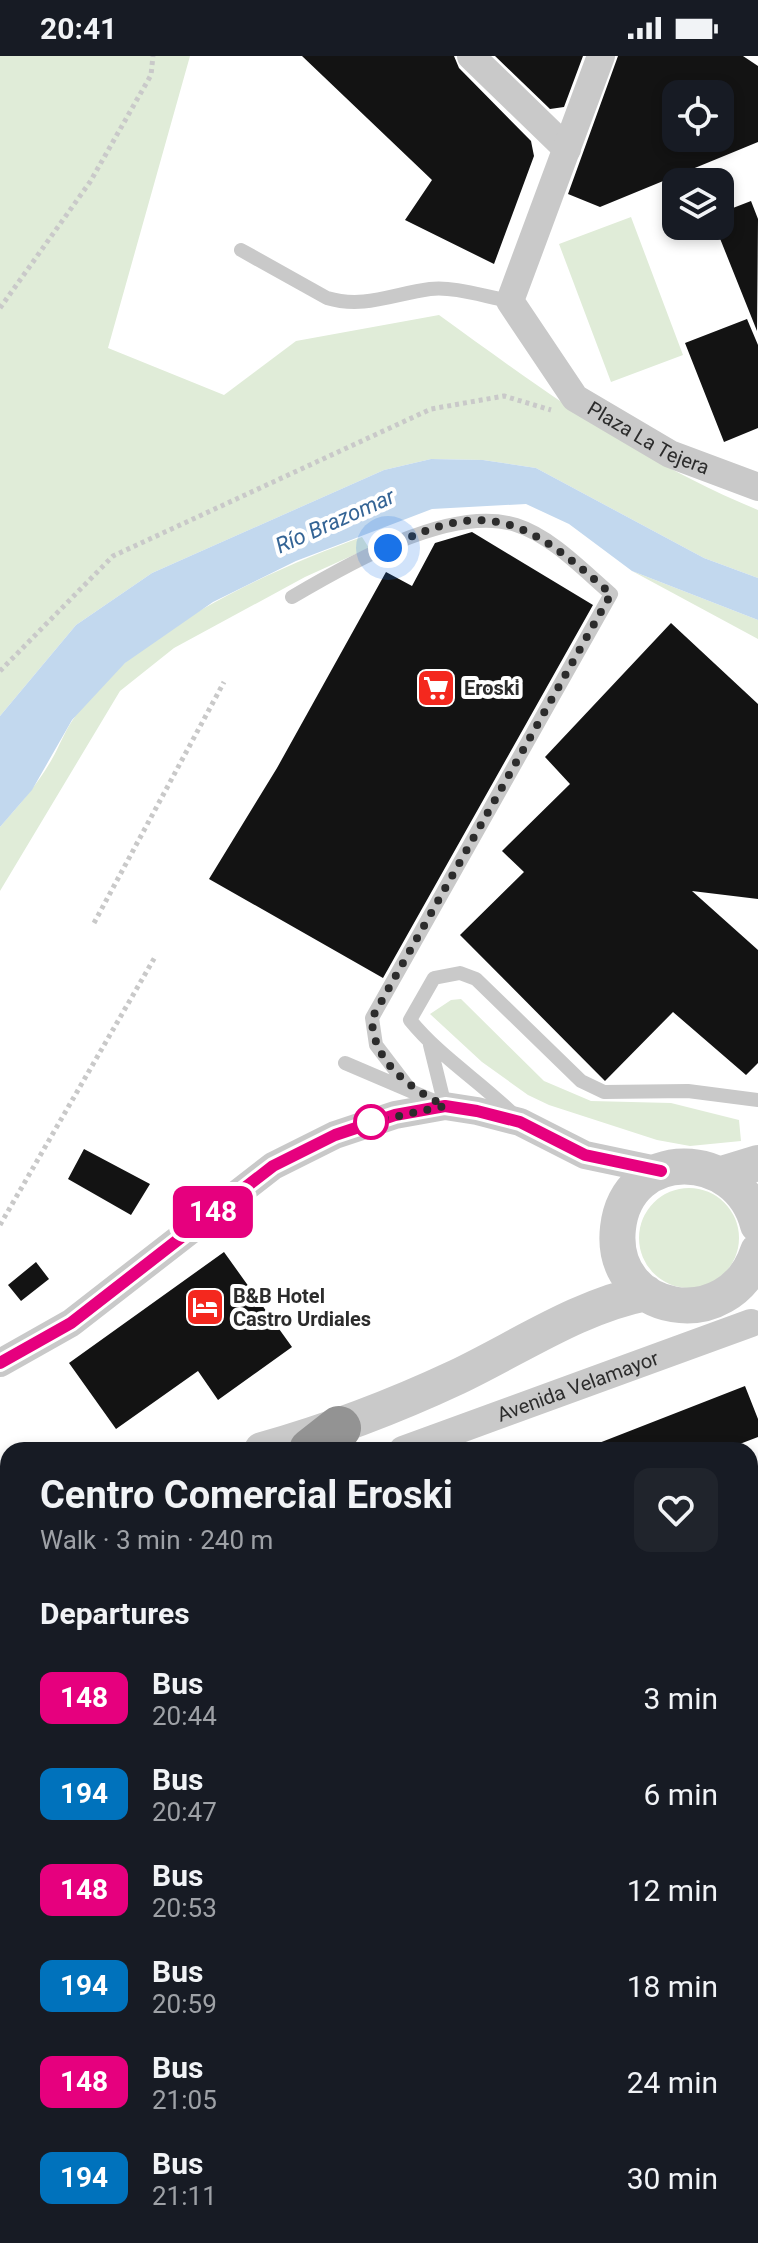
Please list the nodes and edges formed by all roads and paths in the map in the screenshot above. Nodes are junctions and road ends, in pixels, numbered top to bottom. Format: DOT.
graph roads {
  1 [pos="153,56"];
  2 [pos="471,56"];
  3 [pos="601,56"];
  4 [pos="567,149"];
  5 [pos="241,250"];
  6 [pos="510,301"];
  7 [pos="0,308"];
  8 [pos="561,413"];
  9 [pos="758,487"];
  10 [pos="292,597"];
  11 [pos="0,671"];
  12 [pos="224,682"];
  13 [pos="94,923"];
  14 [pos="155,957"];
  15 [pos="430,1044"];
  16 [pos="345,1063"];
  17 [pos="408,1087"];
  18 [pos="758,1100"];
  19 [pos="445,1106"];
  20 [pos="520,1122"];
  21 [pos="585,1155"];
  22 [pos="758,1163"];
  23 [pos="661,1171"];
  24 [pos="722,1174"];
  25 [pos="627,1202"];
  26 [pos="0,1225"];
  27 [pos="758,1225"];
  28 [pos="621,1256"];
  29 [pos="756,1267"];
  30 [pos="646,1293"];
  31 [pos="713,1303"];
  32 [pos="581,1315"];
  33 [pos="754,1327"];
  34 [pos="0,1363"];
  35 [pos="325,1439"];
  36 [pos="426,1442"];
  1 -- 7 [label="path"];
  2 -- 4 [label="street"];
  3 -- 4 [label="street"];
  4 -- 6 [label="street"];
  5 -- 6 [label="lane"];
  6 -- 9 [label="street, Plaza La Tejera"];
  8 -- 11 [label="path"];
  10 -- 17 [label="lane"];
  12 -- 13 [label="path"];
  14 -- 26 [label="path"];
  15 -- 18 [label="lane"];
  15 -- 19 [label="lane"];
  15 -- 20 [label="lane"];
  16 -- 17 [label="lane"];
  17 -- 19 [label="lane"];
  19 -- 20 [label="street"];
  19 -- 34 [label="street"];
  20 -- 21 [label="street"];
  21 -- 23 [label="street"];
  21 -- 25 [label="street"];
  22 -- 24 [label="street"];
  23 -- 24 [label="street"];
  23 -- 25 [label="street"];
  24 -- 27 [label="street"];
  25 -- 28 [label="street"];
  28 -- 30 [label="street"];
  28 -- 32 [label="street"];
  29 -- 31 [label="street"];
  30 -- 31 [label="street"];
  30 -- 32 [label="street"];
  31 -- 33 [label="street"];
  32 -- 35 [label="street"];
  33 -- 36 [label="street, Avenida Velamayor"];
}
